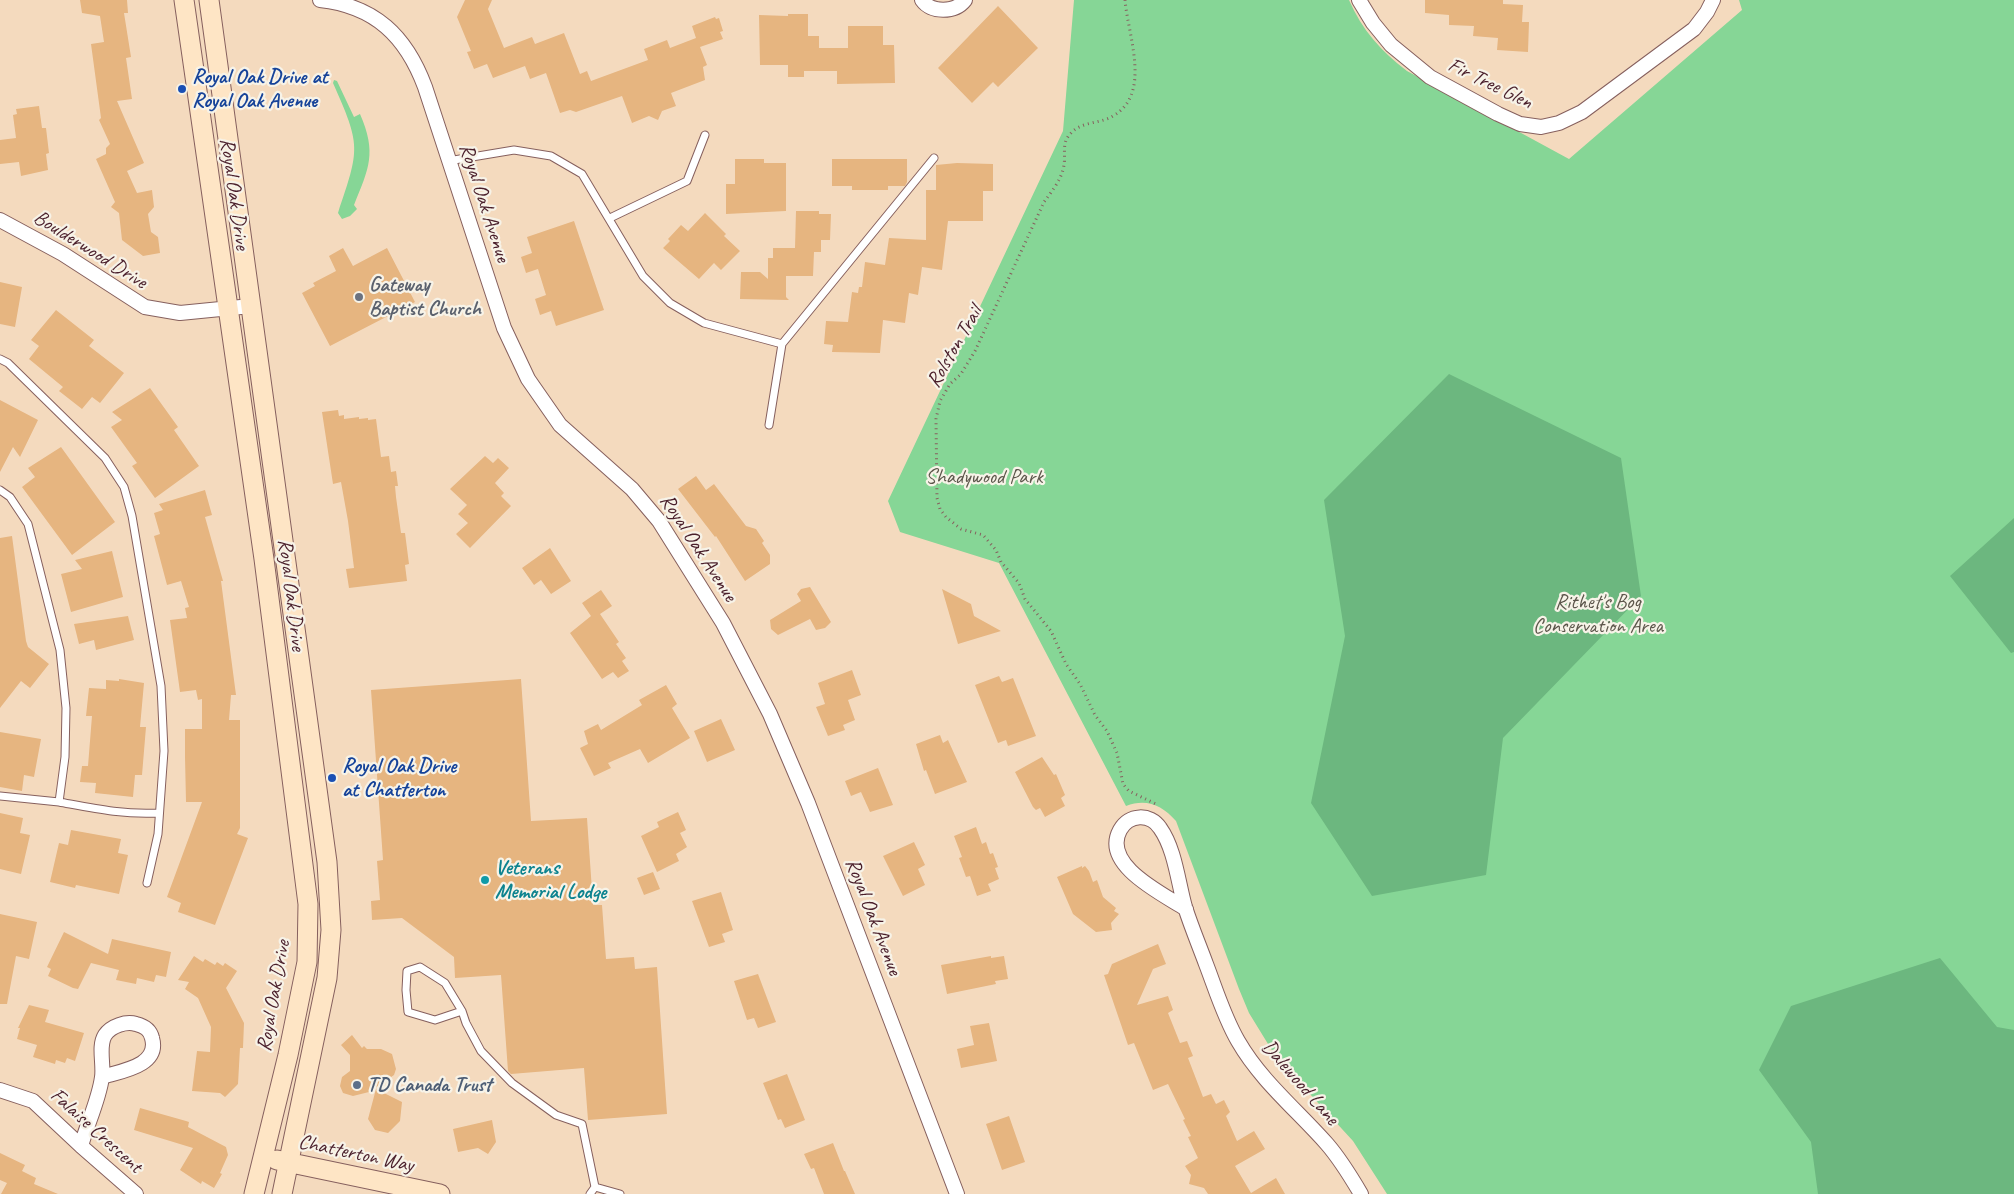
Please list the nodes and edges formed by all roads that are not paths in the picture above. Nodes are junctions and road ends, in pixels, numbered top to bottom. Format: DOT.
graph roads {
  1 [pos="184,0"];
  2 [pos="209,0"];
  3 [pos="320,0"];
  4 [pos="922,0"];
  5 [pos="964,0"];
  6 [pos="1359,0"];
  7 [pos="1713,0"];
  8 [pos="345,1"];
  9 [pos="706,135"];
  10 [pos="934,158"];
  11 [pos="448,161"];
  12 [pos="610,218"];
  13 [pos="0,220"];
  14 [pos="251,306"];
  15 [pos="228,308"];
  16 [pos="782,344"];
  17 [pos="0,359"];
  18 [pos="769,425"];
  19 [pos="0,490"];
  20 [pos="0,796"];
  21 [pos="59,802"];
  22 [pos="158,813"];
  23 [pos="147,883"];
  24 [pos="1186,909"];
  25 [pos="462,1011"];
  26 [pos="102,1077"];
  27 [pos="0,1090"];
  28 [pos="80,1146"];
  29 [pos="263,1158"];
  30 [pos="289,1163"];
  31 [pos="593,1191"];
  32 [pos="136,1194"];
  33 [pos="254,1194"];
  34 [pos="282,1194"];
  35 [pos="440,1194"];
  36 [pos="620,1194"];
  37 [pos="957,1194"];
  38 [pos="1361,1194"];
  1 -- 15 [label="main road, Royal Oak Drive"];
  2 -- 14 [label="main road, Royal Oak Drive"];
  3 -- 8 [label="street, Royal Oak Avenue"];
  4 -- 5 [label="street"];
  6 -- 7 [label="street, Fir Tree Glen"];
  8 -- 11 [label="street, Royal Oak Avenue"];
  9 -- 12 [label="lane"];
  10 -- 16 [label="lane"];
  11 -- 12 [label="lane"];
  11 -- 37 [label="street, Royal Oak Avenue"];
  12 -- 16 [label="lane"];
  13 -- 15 [label="street, Boulderwood Drive"];
  14 -- 15 [label="street, Boulderwood Drive"];
  14 -- 30 [label="main road, Royal Oak Drive"];
  15 -- 29 [label="main road, Royal Oak Drive"];
  16 -- 18 [label="lane"];
  17 -- 22 [label="lane"];
  19 -- 21 [label="lane"];
  20 -- 21 [label="lane"];
  21 -- 22 [label="lane"];
  22 -- 23 [label="lane"];
  24 -- 24 [label="street, Dalewood Lane"];
  24 -- 38 [label="street, Dalewood Lane"];
  25 -- 25 [label="lane"];
  25 -- 31 [label="lane"];
  26 -- 26 [label="street"];
  26 -- 28 [label="street"];
  27 -- 28 [label="street, Falaise Crescent"];
  28 -- 32 [label="street, Falaise Crescent"];
  29 -- 30 [label="main road, Chatterton Way"];
  29 -- 33 [label="main road, Royal Oak Drive"];
  30 -- 34 [label="main road, Royal Oak Drive"];
  30 -- 35 [label="main road, Chatterton Way"];
  31 -- 36 [label="lane"];
}
